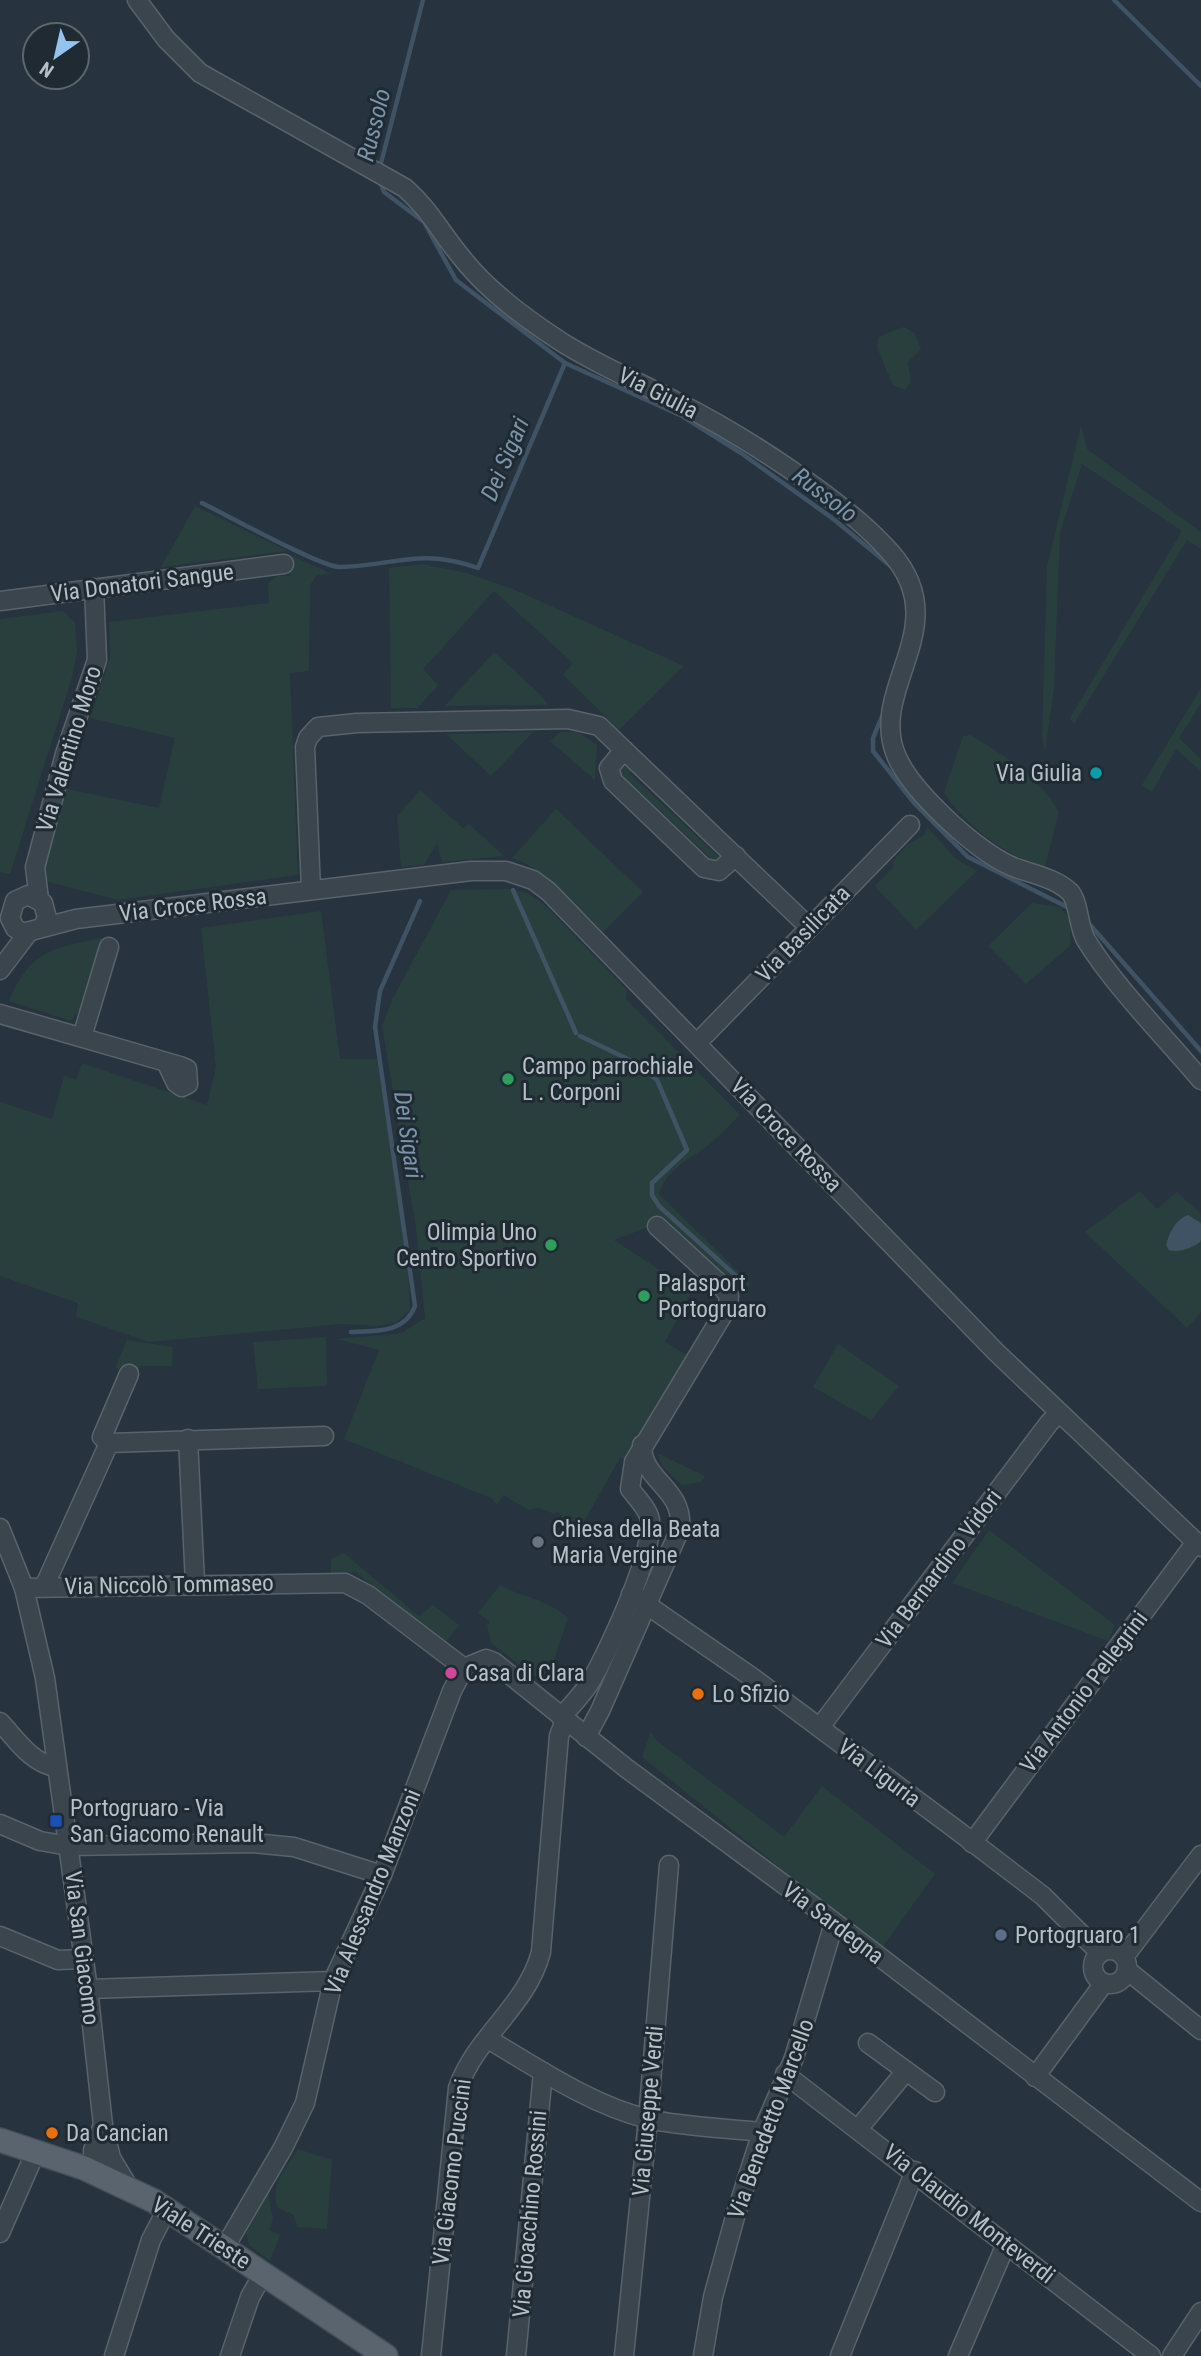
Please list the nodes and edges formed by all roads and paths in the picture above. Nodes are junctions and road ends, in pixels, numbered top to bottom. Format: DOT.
graph roads {
  1 [pos="137,0"];
  2 [pos="284,564"];
  3 [pos="94,588"];
  4 [pos="0,601"];
  5 [pos="624,750"];
  6 [pos="910,825"];
  7 [pos="736,856"];
  8 [pos="35,867"];
  9 [pos="311,890"];
  10 [pos="43,903"];
  11 [pos="15,917"];
  12 [pos="76,919"];
  13 [pos="809,927"];
  14 [pos="108,947"];
  15 [pos="0,970"];
  16 [pos="0,1014"];
  17 [pos="82,1037"];
  18 [pos="697,1043"];
  19 [pos="167,1064"];
  20 [pos="1201,1080"];
  21 [pos="657,1226"];
  22 [pos="129,1374"];
  23 [pos="1059,1413"];
  24 [pos="324,1436"];
  25 [pos="188,1439"];
  26 [pos="109,1443"];
  27 [pos="642,1445"];
  28 [pos="676,1501"];
  29 [pos="649,1516"];
  30 [pos="0,1528"];
  31 [pos="1198,1545"];
  32 [pos="195,1583"];
  33 [pos="44,1587"];
  34 [pos="24,1588"];
  35 [pos="631,1594"];
  36 [pos="649,1604"];
  37 [pos="464,1668"];
  38 [pos="563,1718"];
  39 [pos="0,1723"];
  40 [pos="820,1727"];
  41 [pos="586,1737"];
  42 [pos="56,1767"];
  43 [pos="0,1824"];
  44 [pos="972,1843"];
  45 [pos="69,1846"];
  46 [pos="1201,1855"];
  47 [pos="668,1865"];
  48 [pos="382,1875"];
  49 [pos="834,1923"];
  50 [pos="0,1936"];
  51 [pos="1100,1953"];
  52 [pos="83,1959"];
  53 [pos="1126,1964"];
  54 [pos="332,1981"];
  55 [pos="1104,1983"];
  56 [pos="88,1989"];
  57 [pos="1201,2030"];
  58 [pos="488,2039"];
  59 [pos="868,2043"];
  60 [pos="906,2071"];
  61 [pos="543,2072"];
  62 [pos="785,2074"];
  63 [pos="1035,2077"];
  64 [pos="935,2092"];
  65 [pos="648,2119"];
  66 [pos="103,2125"];
  67 [pos="859,2129"];
  68 [pos="762,2132"];
  69 [pos="0,2140"];
  70 [pos="93,2150"];
  71 [pos="36,2151"];
  72 [pos="59,2158"];
  73 [pos="109,2167"];
  74 [pos="915,2171"];
  75 [pos="1201,2202"];
  76 [pos="167,2209"];
  77 [pos="0,2234"];
  78 [pos="1006,2244"];
  79 [pos="225,2247"];
  80 [pos="263,2274"];
  81 [pos="1201,2312"];
  82 [pos="114,2356"];
  83 [pos="230,2356"];
  84 [pos="386,2356"];
  85 [pos="431,2356"];
  86 [pos="516,2356"];
  87 [pos="624,2356"];
  88 [pos="703,2356"];
  89 [pos="840,2356"];
  90 [pos="958,2356"];
  91 [pos="1152,2356"];
  92 [pos="1172,2356"];
  1 -- 20 [label="street, Via Giulia"];
  2 -- 3 [label="street, Via Donatori Sangue"];
  3 -- 4 [label="street, Via Donatori Sangue"];
  3 -- 8 [label="street, Via Valentino Moro"];
  5 -- 7 [label="street"];
  5 -- 7 [label="street"];
  5 -- 9 [label="street"];
  6 -- 13 [label="street, Via Basilicata"];
  7 -- 13 [label="street"];
  8 -- 10 [label="street, Via Valentino Moro"];
  8 -- 11 [label="street, Via Valentino Moro"];
  9 -- 12 [label="street, Via Croce Rossa"];
  9 -- 18 [label="street, Via Croce Rossa"];
  10 -- 11 [label="street, Via Croce Rossa"];
  10 -- 11 [label="street"];
  10 -- 12 [label="street, Via Croce Rossa"];
  11 -- 12 [label="street, Via Croce Rossa"];
  11 -- 15 [label="street, Via Valentino Moro"];
  13 -- 18 [label="street, Via Basilicata"];
  14 -- 17 [label="street"];
  16 -- 17 [label="street"];
  17 -- 19 [label="street"];
  18 -- 23 [label="street, Via Croce Rossa"];
  21 -- 27 [label="street"];
  22 -- 26 [label="street"];
  23 -- 31 [label="street, Via Croce Rossa"];
  23 -- 40 [label="street, Via Bernardino Vidori"];
  24 -- 25 [label="street"];
  25 -- 26 [label="street"];
  25 -- 32 [label="street"];
  26 -- 33 [label="street"];
  27 -- 28 [label="street"];
  27 -- 29 [label="street"];
  28 -- 29 [label="street"];
  28 -- 36 [label="street"];
  29 -- 35 [label="street"];
  30 -- 34 [label="street, Via San Giacomo"];
  31 -- 44 [label="street, Via Antonio Pellegrini"];
  32 -- 33 [label="street, Via Niccolò Tommaseo"];
  32 -- 37 [label="street, Via Niccolò Tommaseo"];
  33 -- 34 [label="street, Via Niccolò Tommaseo"];
  34 -- 42 [label="street, Via San Giacomo"];
  35 -- 36 [label="street, Via Liguria"];
  35 -- 38 [label="street"];
  36 -- 40 [label="street, Via Liguria"];
  36 -- 41 [label="street"];
  37 -- 38 [label="street, Via Sardegna"];
  37 -- 48 [label="street, Via Alessandro Manzoni"];
  38 -- 41 [label="street, Via Sardegna"];
  38 -- 58 [label="street, Via Giacomo Puccini"];
  39 -- 42 [label="street"];
  40 -- 44 [label="street, Via Liguria"];
  41 -- 49 [label="street, Via Sardegna"];
  42 -- 45 [label="street, Via San Giacomo"];
  43 -- 45 [label="street"];
  44 -- 51 [label="street, Via Liguria"];
  45 -- 48 [label="street"];
  45 -- 52 [label="street, Via San Giacomo"];
  46 -- 53 [label="street"];
  47 -- 65 [label="street, Via Giuseppe Verdi"];
  48 -- 54 [label="street, Via Alessandro Manzoni"];
  49 -- 62 [label="street, Via Benedetto Marcello"];
  49 -- 63 [label="street, Via Sardegna"];
  50 -- 52 [label="street"];
  51 -- 53 [label="street"];
  51 -- 55 [label="street"];
  52 -- 56 [label="street, Via San Giacomo"];
  53 -- 55 [label="street"];
  53 -- 57 [label="street"];
  54 -- 56 [label="street"];
  54 -- 79 [label="street, Via Alessandro Manzoni"];
  55 -- 63 [label="street"];
  56 -- 66 [label="street, Via San Giacomo"];
  58 -- 61 [label="street"];
  58 -- 85 [label="street, Via Giacomo Puccini"];
  59 -- 60 [label="street"];
  60 -- 64 [label="street"];
  60 -- 67 [label="street"];
  61 -- 65 [label="street"];
  61 -- 86 [label="street, Via Gioacchino Rossini"];
  62 -- 67 [label="street, Via Claudio Monteverdi"];
  62 -- 68 [label="street, Via Benedetto Marcello"];
  63 -- 75 [label="street, Via Sardegna"];
  65 -- 68 [label="street"];
  65 -- 87 [label="street, Via Giuseppe Verdi"];
  66 -- 70 [label="street, Via San Giacomo"];
  66 -- 73 [label="street, Via San Giacomo"];
  67 -- 74 [label="street, Via Claudio Monteverdi"];
  68 -- 88 [label="street, Via Benedetto Marcello"];
  69 -- 71 [label="main road, Viale Trieste"];
  70 -- 72 [label="street"];
  70 -- 73 [label="street"];
  71 -- 72 [label="main road, Viale Trieste"];
  71 -- 77 [label="street"];
  72 -- 73 [label="main road, Viale Trieste"];
  73 -- 76 [label="main road, Viale Trieste"];
  74 -- 78 [label="street, Via Claudio Monteverdi"];
  74 -- 89 [label="street"];
  76 -- 79 [label="main road, Viale Trieste"];
  76 -- 82 [label="street"];
  78 -- 90 [label="street"];
  78 -- 91 [label="street, Via Claudio Monteverdi"];
  79 -- 80 [label="main road, Viale Trieste"];
  80 -- 83 [label="street"];
  80 -- 84 [label="main road, Viale Trieste"];
  81 -- 92 [label="street"];
}
